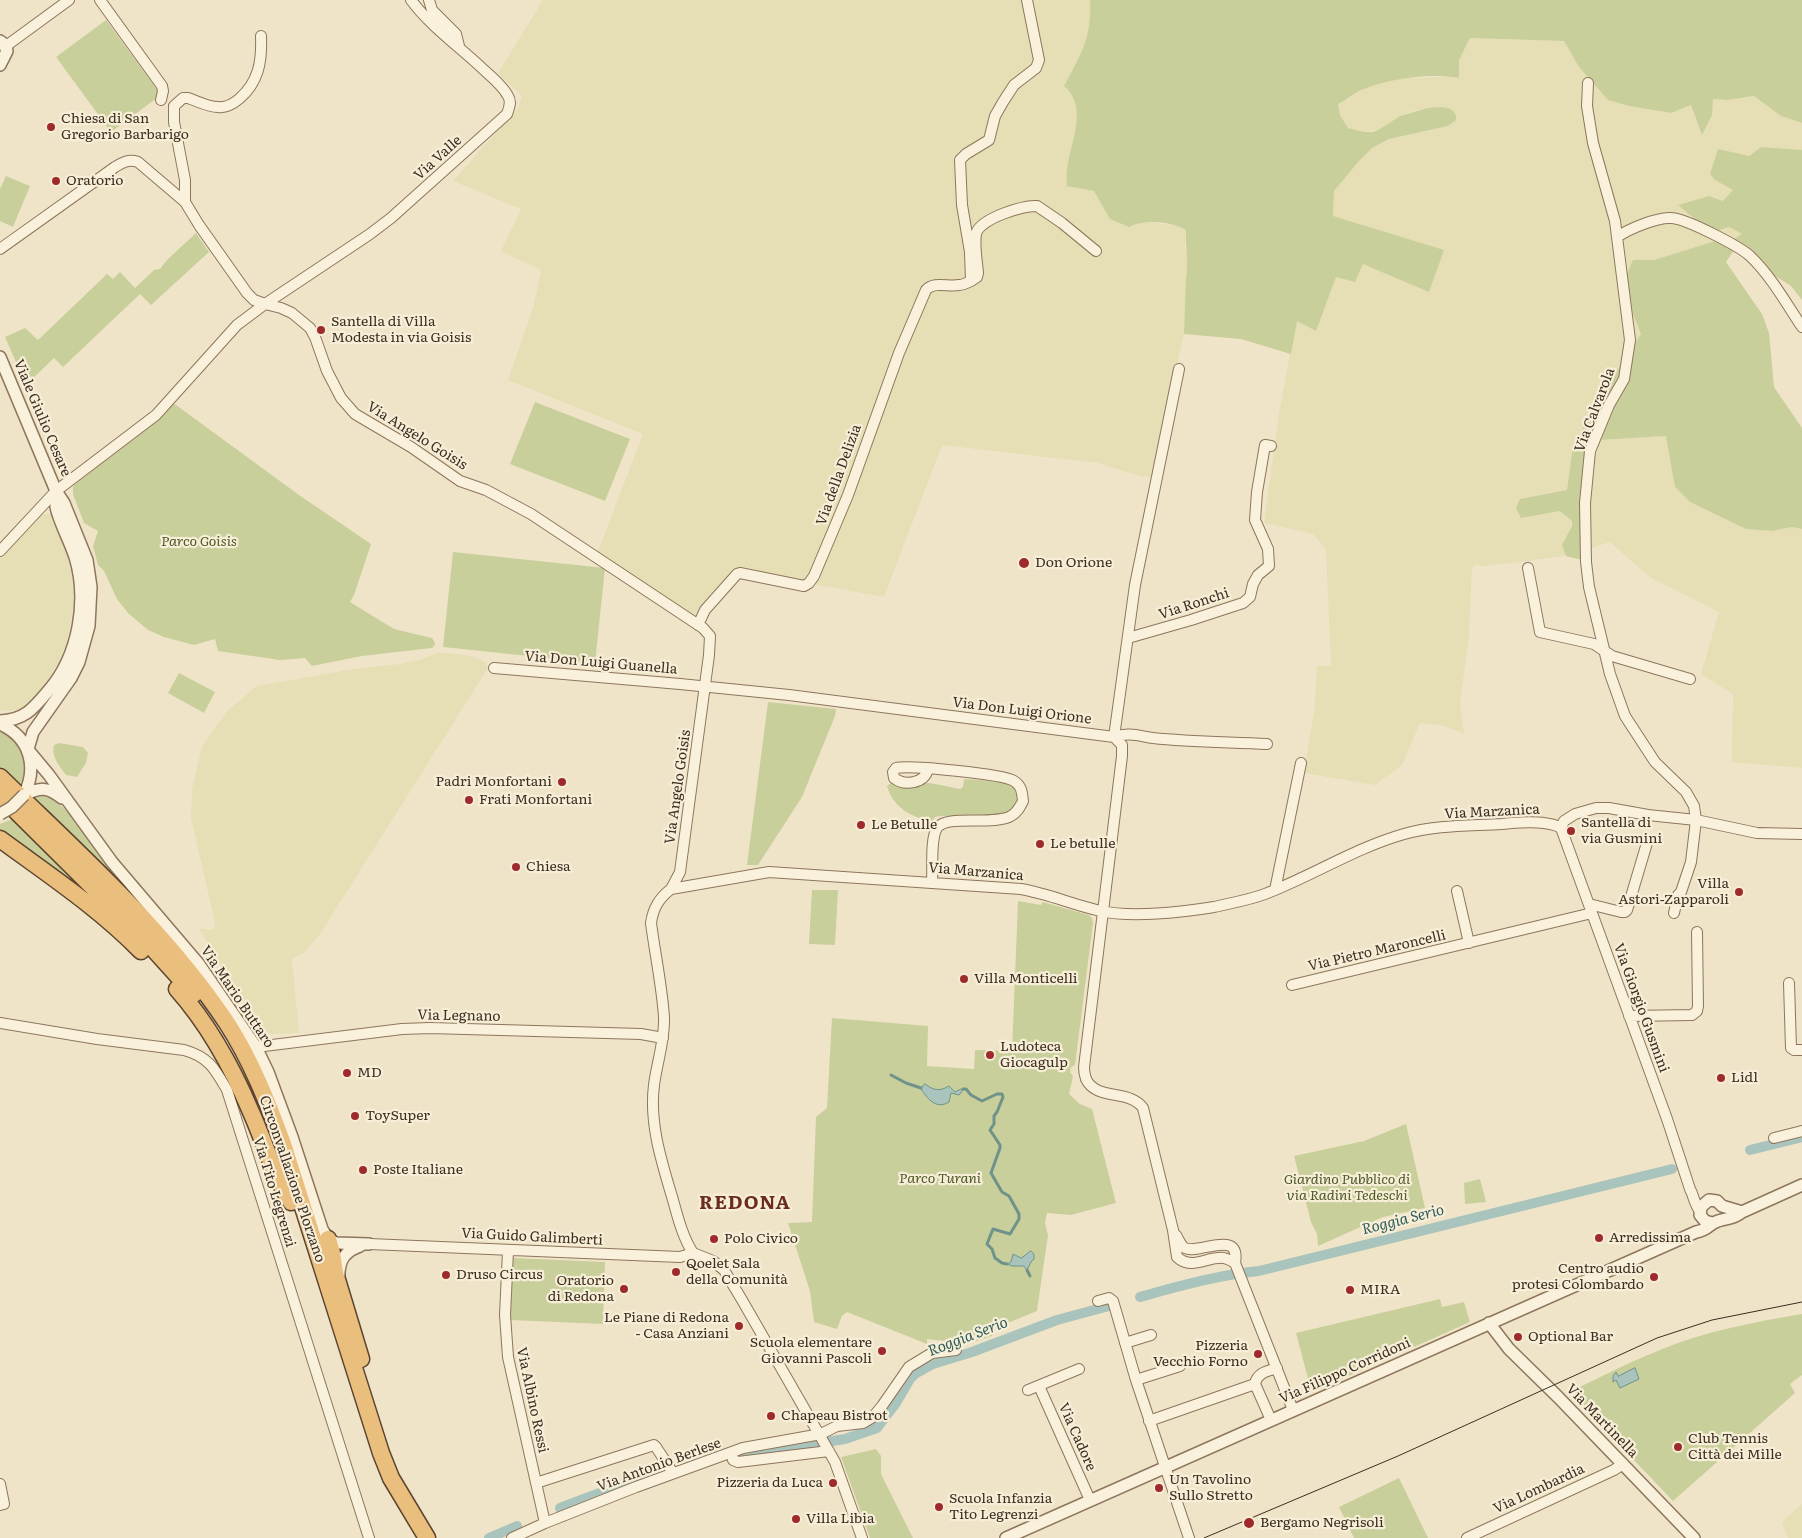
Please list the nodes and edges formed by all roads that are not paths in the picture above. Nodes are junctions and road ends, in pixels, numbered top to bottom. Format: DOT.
graph roads {
  1 [pos="69,0"];
  2 [pos="100,0"];
  3 [pos="411,0"];
  4 [pos="429,0"];
  5 [pos="1027,0"];
  6 [pos="261,36"];
  7 [pos="3,44"];
  8 [pos="459,46"];
  9 [pos="1,61"];
  10 [pos="1588,82"];
  11 [pos="162,100"];
  12 [pos="185,202"];
  13 [pos="1617,237"];
  14 [pos="0,249"];
  15 [pos="1096,251"];
  16 [pos="971,281"];
  17 [pos="265,304"];
  18 [pos="1802,327"];
  19 [pos="0,357"];
  20 [pos="1179,369"];
  21 [pos="1271,446"];
  22 [pos="56,491"];
  23 [pos="0,551"];
  24 [pos="1528,568"];
  25 [pos="698,625"];
  26 [pos="1128,638"];
  27 [pos="1605,651"];
  28 [pos="494,668"];
  29 [pos="1690,679"];
  30 [pos="705,687"];
  31 [pos="0,722"];
  32 [pos="1114,737"];
  33 [pos="1152,738"];
  34 [pos="1267,744"];
  35 [pos="28,750"];
  36 [pos="1122,756"];
  37 [pos="1301,763"];
  38 [pos="928,769"];
  39 [pos="0,778"];
  40 [pos="0,795"];
  41 [pos="24,795"];
  42 [pos="68,802"];
  43 [pos="0,814"];
  44 [pos="1696,820"];
  45 [pos="1561,828"];
  46 [pos="1802,834"];
  47 [pos="0,839"];
  48 [pos="1647,843"];
  49 [pos="932,882"];
  50 [pos="671,889"];
  51 [pos="1275,890"];
  52 [pos="1457,891"];
  53 [pos="1590,908"];
  54 [pos="1102,912"];
  55 [pos="1674,913"];
  56 [pos="1697,932"];
  57 [pos="1469,943"];
  58 [pos="1789,983"];
  59 [pos="1292,985"];
  60 [pos="1629,1016"];
  61 [pos="0,1023"];
  62 [pos="663,1038"];
  63 [pos="256,1047"];
  64 [pos="1802,1050"];
  65 [pos="1802,1131"];
  66 [pos="1774,1138"];
  67 [pos="1802,1185"];
  68 [pos="1694,1197"];
  69 [pos="1709,1200"];
  70 [pos="292,1202"];
  71 [pos="1722,1206"];
  72 [pos="1742,1212"];
  73 [pos="1708,1218"];
  74 [pos="1173,1230"];
  75 [pos="328,1239"];
  76 [pos="368,1244"];
  77 [pos="508,1251"];
  78 [pos="693,1253"];
  79 [pos="1237,1267"];
  80 [pos="342,1295"];
  81 [pos="1098,1301"];
  82 [pos="1489,1323"];
  83 [pos="1151,1335"];
  84 [pos="1125,1343"];
  85 [pos="956,1350"];
  86 [pos="1180,1366"];
  87 [pos="1277,1368"];
  88 [pos="1079,1369"];
  89 [pos="1136,1380"];
  90 [pos="1255,1384"];
  91 [pos="1039,1386"];
  92 [pos="1028,1390"];
  93 [pos="366,1409"];
  94 [pos="1293,1410"];
  95 [pos="1271,1420"];
  96 [pos="1149,1421"];
  97 [pos="821,1434"];
  98 [pos="828,1449"];
  99 [pos="732,1452"];
  100 [pos="1623,1464"];
  101 [pos="1166,1467"];
  102 [pos="673,1473"];
  103 [pos="536,1483"];
  104 [pos="0,1484"];
  105 [pos="1090,1500"];
  106 [pos="2,1504"];
  107 [pos="545,1523"];
  108 [pos="369,1538"];
  109 [pos="418,1538"];
  110 [pos="427,1538"];
  111 [pos="512,1538"];
  112 [pos="862,1538"];
  113 [pos="1006,1538"];
  114 [pos="1189,1538"];
  115 [pos="1467,1538"];
  116 [pos="1694,1538"];
  1 -- 7 [label="street"];
  2 -- 11 [label="street"];
  3 -- 8 [label="street"];
  4 -- 8 [label="street, Via Valle"];
  5 -- 16 [label="street"];
  6 -- 12 [label="street"];
  7 -- 9 [label="street"];
  8 -- 17 [label="street, Via Valle"];
  10 -- 13 [label="street, Via Calvarola"];
  12 -- 14 [label="street"];
  12 -- 17 [label="street, Via Angelo Goisis"];
  13 -- 18 [label="street"];
  13 -- 27 [label="street, Via Calvarola"];
  15 -- 16 [label="street"];
  16 -- 25 [label="street, Via della Delizia"];
  17 -- 22 [label="street"];
  17 -- 25 [label="street, Via Angelo Goisis"];
  19 -- 22 [label="street, Viale Giulio Cesare"];
  20 -- 26 [label="street"];
  21 -- 26 [label="street, Via Ronchi"];
  22 -- 23 [label="street"];
  22 -- 31 [label="street, Viale Giulio Cesare"];
  22 -- 35 [label="street, Viale Giulio Cesare"];
  24 -- 27 [label="street"];
  25 -- 30 [label="street, Via Angelo Goisis"];
  26 -- 32 [label="street"];
  27 -- 29 [label="street"];
  27 -- 44 [label="street, Via Calvarola"];
  28 -- 30 [label="street, Via Don Luigi Guanella"];
  30 -- 32 [label="street, Via Don Luigi Orione"];
  30 -- 50 [label="street, Via Angelo Goisis"];
  31 -- 35 [label="street, Viale Giulio Cesare"];
  32 -- 33 [label="street, Via Don Luigi Orione"];
  32 -- 36 [label="street"];
  33 -- 34 [label="street, Via Don Luigi Orione"];
  33 -- 36 [label="street"];
  35 -- 41 [label="street, Viale Giulio Cesare"];
  35 -- 42 [label="street, Via Mario Buttaro"];
  36 -- 54 [label="street"];
  37 -- 51 [label="street"];
  38 -- 49 [label="street"];
  39 -- 93 [label="highway, Circonvallazione Plorzano"];
  40 -- 70 [label="highway, Circonvallazione Plorzano"];
  41 -- 42 [label="street, Via Mario Buttaro"];
  41 -- 43 [label="street, bridge"];
  42 -- 63 [label="street, Via Mario Buttaro"];
  44 -- 45 [label="street"];
  44 -- 46 [label="street"];
  44 -- 55 [label="street"];
  45 -- 51 [label="street, Via Marzanica"];
  45 -- 53 [label="street, Via Giorgio Gusmini"];
  47 -- 70 [label="highway"];
  48 -- 53 [label="street"];
  49 -- 50 [label="street, Via Marzanica"];
  49 -- 54 [label="street, Via Marzanica"];
  50 -- 62 [label="street, Via Angelo Goisis"];
  51 -- 54 [label="street, Via Marzanica"];
  52 -- 57 [label="street"];
  53 -- 57 [label="street, Via Pietro Maroncelli"];
  53 -- 60 [label="street, Via Giorgio Gusmini"];
  54 -- 74 [label="street"];
  56 -- 60 [label="street"];
  57 -- 59 [label="street, Via Pietro Maroncelli"];
  58 -- 64 [label="street"];
  60 -- 68 [label="street, Via Giorgio Gusmini"];
  61 -- 108 [label="street, Via Tito Legrenzi"];
  62 -- 63 [label="street, Via Legnano"];
  62 -- 78 [label="street, Via Angelo Goisis"];
  63 -- 75 [label="street, Via Mario Buttaro"];
  65 -- 66 [label="street"];
  67 -- 72 [label="street"];
  68 -- 69 [label="street"];
  68 -- 73 [label="street, Via Giorgio Gusmini"];
  69 -- 71 [label="street"];
  69 -- 73 [label="street, Via Filippo Corridoni"];
  70 -- 109 [label="highway, Circonvallazione Plorzano"];
  71 -- 72 [label="street"];
  71 -- 73 [label="street, Via Filippo Corridoni"];
  72 -- 73 [label="street"];
  73 -- 82 [label="street, Via Filippo Corridoni"];
  74 -- 79 [label="street"];
  74 -- 79 [label="street"];
  75 -- 76 [label="street"];
  75 -- 80 [label="highway"];
  76 -- 77 [label="street, Via Guido Galimberti"];
  76 -- 80 [label="street"];
  77 -- 78 [label="street, Via Guido Galimberti"];
  77 -- 103 [label="street, Via Albino Ressi"];
  78 -- 97 [label="street"];
  79 -- 87 [label="street"];
  80 -- 93 [label="highway"];
  81 -- 84 [label="street"];
  82 -- 94 [label="street, Via Filippo Corridoni"];
  82 -- 100 [label="street, Via Martinella"];
  83 -- 84 [label="street"];
  84 -- 89 [label="street"];
  85 -- 97 [label="street, Via Antonio Berlese"];
  86 -- 89 [label="street"];
  87 -- 90 [label="street"];
  87 -- 94 [label="street"];
  88 -- 91 [label="street"];
  89 -- 96 [label="street"];
  90 -- 95 [label="street"];
  90 -- 96 [label="street"];
  91 -- 92 [label="street"];
  91 -- 105 [label="street, Via Cadore"];
  93 -- 110 [label="highway, Circonvallazione Plorzano"];
  94 -- 95 [label="street, Via Filippo Corridoni"];
  95 -- 101 [label="street, Via Filippo Corridoni"];
  96 -- 101 [label="street"];
  97 -- 98 [label="street"];
  97 -- 99 [label="street, Via Antonio Berlese"];
  98 -- 99 [label="street"];
  98 -- 112 [label="street"];
  99 -- 102 [label="street, Via Antonio Berlese"];
  100 -- 115 [label="street, Via Lombardia"];
  100 -- 116 [label="street, Via Martinella"];
  101 -- 105 [label="street, Via Filippo Corridoni"];
  101 -- 114 [label="street"];
  102 -- 103 [label="street"];
  102 -- 107 [label="street, Via Antonio Berlese"];
  103 -- 107 [label="street, Via Albino Ressi"];
  104 -- 106 [label="street"];
  105 -- 113 [label="street, Via Filippo Corridoni"];
  107 -- 111 [label="street, Via Antonio Berlese"];
}
